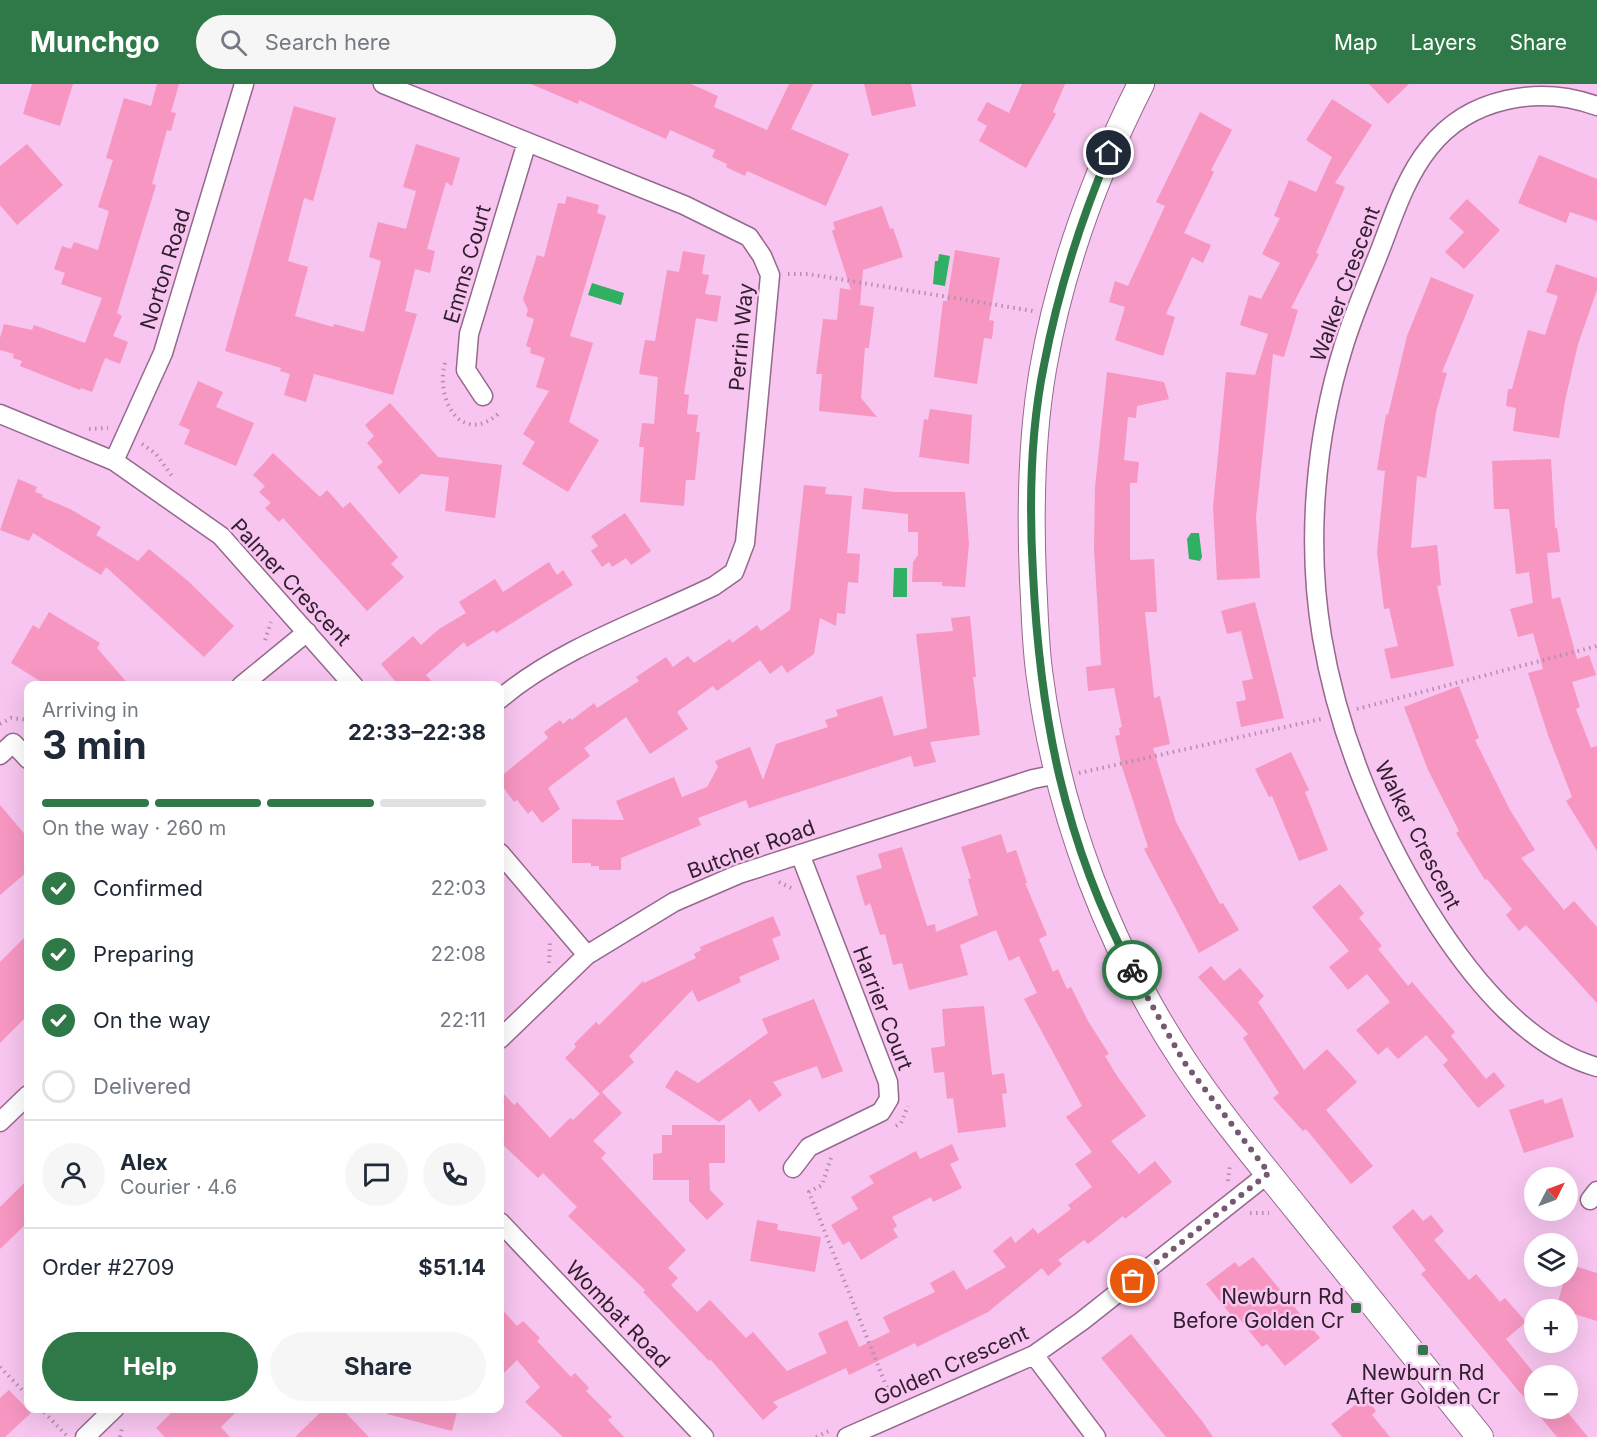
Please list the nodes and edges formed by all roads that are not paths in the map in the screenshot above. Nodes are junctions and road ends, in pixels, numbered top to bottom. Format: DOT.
graph roads {
  1 [pos="244,84"];
  2 [pos="383,84"];
  3 [pos="1141,84"];
  4 [pos="1589,97"];
  5 [pos="527,142"];
  6 [pos="483,396"];
  7 [pos="0,414"];
  8 [pos="114,461"];
  9 [pos="307,632"];
  10 [pos="247,681"];
  11 [pos="350,681"];
  12 [pos="504,695"];
  13 [pos="0,755"];
  14 [pos="24,755"];
  15 [pos="1066,774"];
  16 [pos="800,854"];
  17 [pos="504,858"];
  18 [pos="587,955"];
  19 [pos="504,1035"];
  20 [pos="1597,1067"];
  21 [pos="24,1099"];
  22 [pos="0,1122"];
  23 [pos="794,1168"];
  24 [pos="1269,1173"];
  25 [pos="504,1226"];
  26 [pos="1034,1355"];
  27 [pos="111,1413"];
  28 [pos="842,1432"];
  29 [pos="90,1436"];
  30 [pos="704,1437"];
  31 [pos="1096,1437"];
  32 [pos="1480,1437"];
  1 -- 8 [label="street, Norton Road"];
  2 -- 5 [label="street, Perrin Way"];
  3 -- 15 [label="street"];
  4 -- 20 [label="street, Walker Crescent"];
  5 -- 6 [label="street, Emms Court"];
  5 -- 12 [label="street, Perrin Way"];
  7 -- 8 [label="street, Palmer Crescent"];
  8 -- 9 [label="street, Palmer Crescent"];
  9 -- 10 [label="street"];
  9 -- 11 [label="street, Palmer Crescent"];
  13 -- 14 [label="street"];
  15 -- 16 [label="street, Butcher Road"];
  15 -- 24 [label="street"];
  16 -- 18 [label="street, Butcher Road"];
  16 -- 23 [label="street, Harrier Court"];
  17 -- 18 [label="street"];
  18 -- 19 [label="street, Butcher Road"];
  21 -- 22 [label="street"];
  24 -- 26 [label="street, Golden Crescent"];
  24 -- 32 [label="street"];
  25 -- 30 [label="street, Wombat Road"];
  26 -- 28 [label="street, Golden Crescent"];
  26 -- 31 [label="street"];
  27 -- 29 [label="street"];
}
